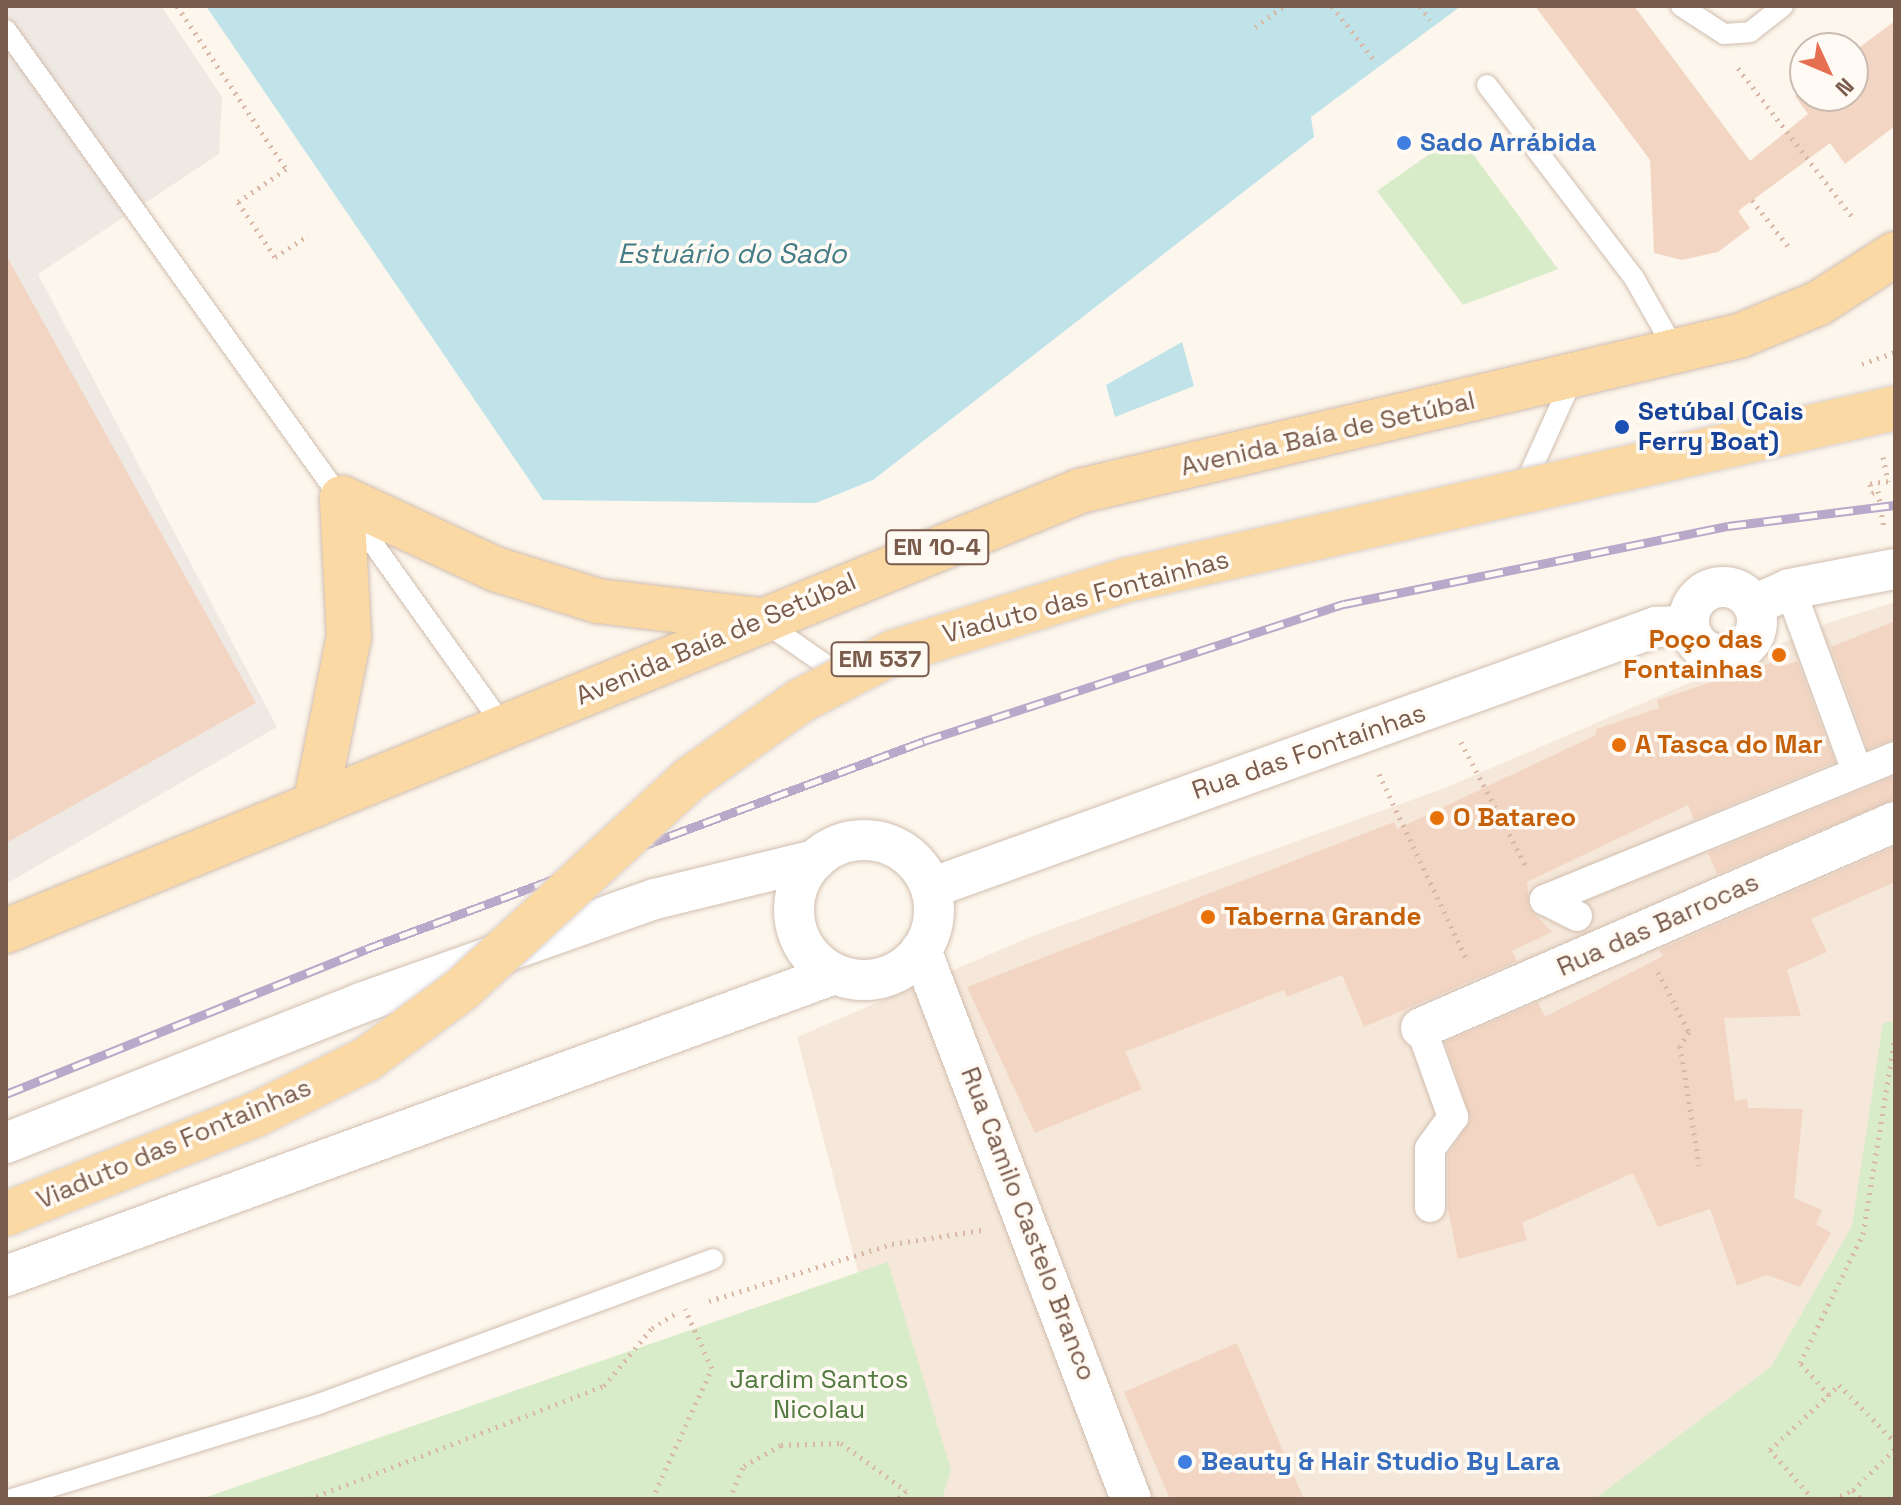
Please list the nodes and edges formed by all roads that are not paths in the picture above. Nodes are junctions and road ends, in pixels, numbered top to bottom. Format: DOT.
graph roads {
  1 [pos="1681,6"];
  2 [pos="1783,6"];
  3 [pos="6,30"];
  4 [pos="1487,85"];
  5 [pos="1895,254"];
  6 [pos="1676,353"];
  7 [pos="1573,378"];
  8 [pos="1895,408"];
  9 [pos="342,498"];
  10 [pos="1894,570"];
  11 [pos="1790,589"];
  12 [pos="1754,605"];
  13 [pos="761,620"];
  14 [pos="1689,626"];
  15 [pos="504,727"];
  16 [pos="1895,757"];
  17 [pos="1857,771"];
  18 [pos="315,805"];
  19 [pos="1895,822"];
  20 [pos="815,860"];
  21 [pos="931,888"];
  22 [pos="1577,916"];
  23 [pos="6,931"];
  24 [pos="921,950"];
  25 [pos="835,974"];
  26 [pos="1421,1028"];
  27 [pos="6,1143"];
  28 [pos="1430,1207"];
  29 [pos="6,1214"];
  30 [pos="713,1259"];
  31 [pos="6,1276"];
  32 [pos="12,1499"];
  33 [pos="1131,1499"];
  1 -- 2 [label="lane"];
  3 -- 9 [label="lane"];
  4 -- 6 [label="lane"];
  5 -- 6 [label="main road, Avenida Baía de Setúbal / EN 10-4"];
  6 -- 7 [label="main road, Avenida Baía de Setúbal / EN 10-4"];
  7 -- 13 [label="main road, Avenida Baía de Setúbal / EN 10-4"];
  7 -- 13 [label="lane"];
  8 -- 29 [label="main road, Viaduto das Fontainhas / EM 537, bridge"];
  9 -- 13 [label="main road"];
  9 -- 15 [label="lane"];
  9 -- 18 [label="main road"];
  10 -- 11 [label="street"];
  11 -- 12 [label="street"];
  11 -- 17 [label="street"];
  12 -- 14 [label="street"];
  12 -- 14 [label="street"];
  13 -- 15 [label="main road, Avenida Baía de Setúbal / EN 10-4"];
  14 -- 21 [label="street, Rua das Fontaínhas"];
  15 -- 18 [label="main road, Avenida Baía de Setúbal / EN 10-4"];
  16 -- 17 [label="street"];
  17 -- 22 [label="street"];
  18 -- 23 [label="main road, Avenida Baía de Setúbal / EN 10-4"];
  19 -- 26 [label="street, Rua das Barrocas"];
  20 -- 21 [label="street"];
  20 -- 25 [label="street"];
  20 -- 27 [label="street"];
  21 -- 24 [label="street"];
  24 -- 25 [label="street"];
  24 -- 33 [label="street, Rua Camilo Castelo Branco"];
  25 -- 31 [label="street"];
  26 -- 28 [label="street"];
  30 -- 32 [label="lane"];
}
